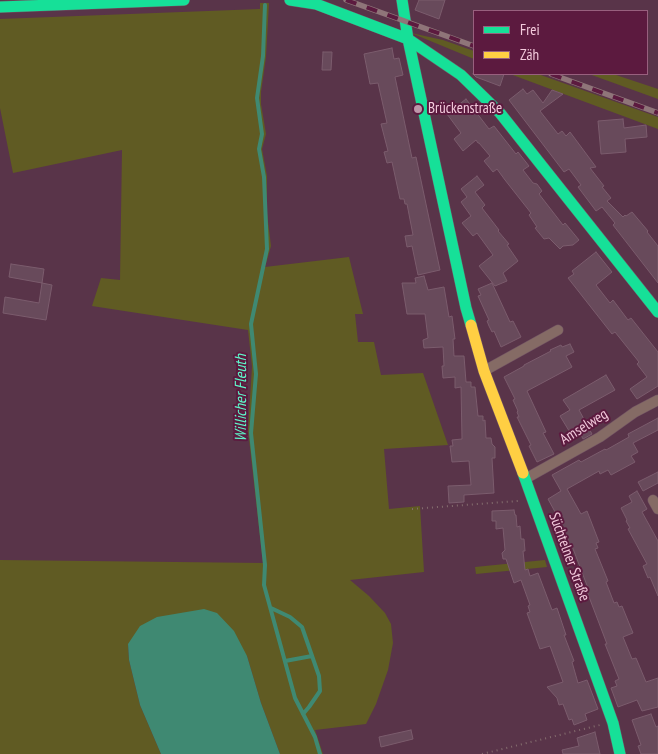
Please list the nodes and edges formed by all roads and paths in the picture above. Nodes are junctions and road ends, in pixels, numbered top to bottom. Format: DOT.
graph roads {
  1 [pos="184,0"];
  2 [pos="290,0"];
  3 [pos="402,0"];
  4 [pos="0,7"];
  5 [pos="408,40"];
  6 [pos="658,312"];
  7 [pos="558,330"];
  8 [pos="484,371"];
  9 [pos="658,400"];
  10 [pos="525,478"];
  11 [pos="533,500"];
  12 [pos="653,500"];
  13 [pos="412,509"];
  14 [pos="658,509"];
  15 [pos="612,723"];
  16 [pos="482,754"];
  17 [pos="620,754"];
  1 -- 4 [label="street"];
  2 -- 5 [label="street"];
  3 -- 5 [label="street, Süchtelner Straße"];
  5 -- 6 [label="street"];
  5 -- 8 [label="street, Süchtelner Straße"];
  7 -- 8 [label="street"];
  8 -- 10 [label="street, Süchtelner Straße"];
  9 -- 10 [label="street, Amselweg"];
  10 -- 11 [label="street, Süchtelner Straße"];
  11 -- 13 [label="path"];
  11 -- 15 [label="street, Süchtelner Straße"];
  12 -- 14 [label="street"];
  15 -- 16 [label="path"];
  15 -- 17 [label="street, Süchtelner Straße"];
}
